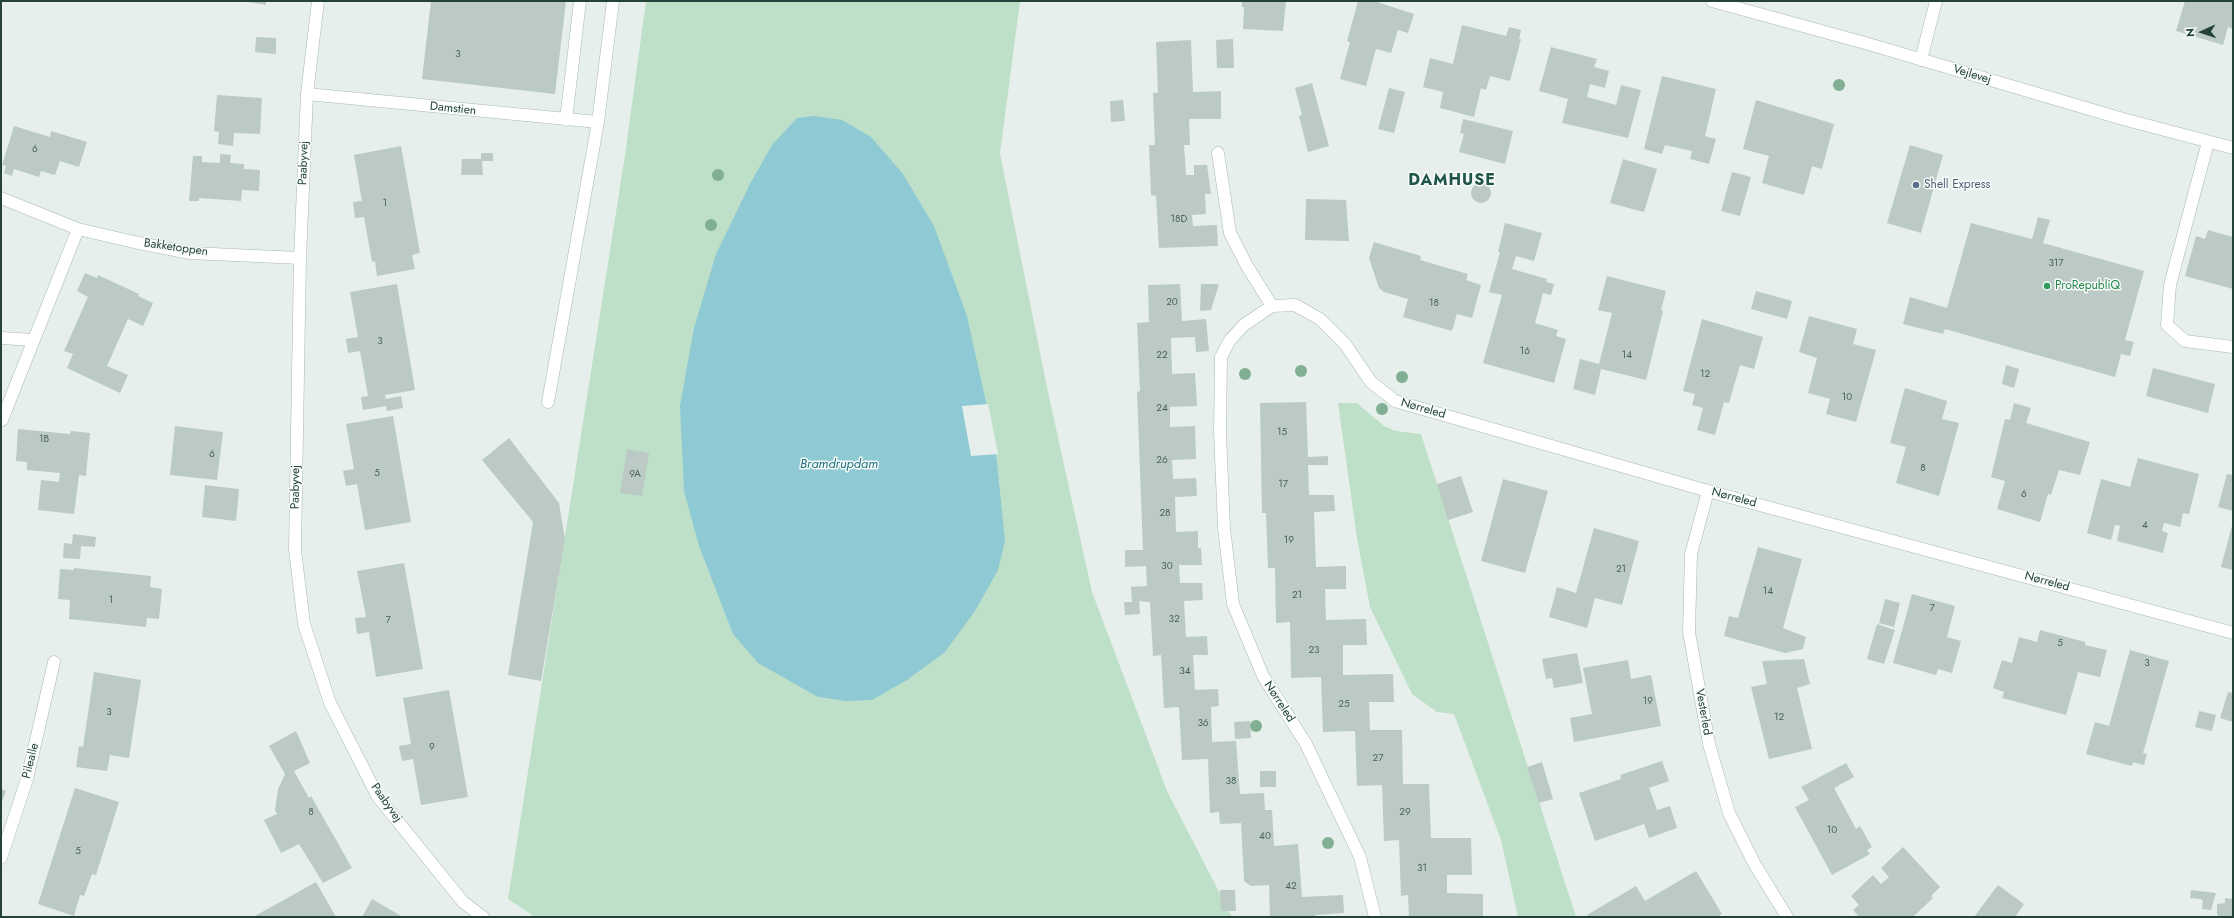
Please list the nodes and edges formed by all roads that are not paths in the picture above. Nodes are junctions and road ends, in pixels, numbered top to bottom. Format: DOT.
graph roads {
  1 [pos="318,1"];
  2 [pos="580,1"];
  3 [pos="613,1"];
  4 [pos="1712,1"];
  5 [pos="1936,1"];
  6 [pos="1922,60"];
  7 [pos="307,94"];
  8 [pos="566,120"];
  9 [pos="598,122"];
  10 [pos="2208,142"];
  11 [pos="2233,148"];
  12 [pos="1218,153"];
  13 [pos="1,198"];
  14 [pos="78,229"];
  15 [pos="300,258"];
  16 [pos="1272,306"];
  17 [pos="1,338"];
  18 [pos="34,340"];
  19 [pos="2233,347"];
  20 [pos="548,402"];
  21 [pos="2,420"];
  22 [pos="1708,491"];
  23 [pos="2233,633"];
  24 [pos="54,662"];
  25 [pos="1,858"];
  26 [pos="483,917"];
  27 [pos="1375,917"];
  28 [pos="1787,917"];
  1 -- 7 [label="street, Paabyvej"];
  2 -- 8 [label="street"];
  3 -- 9 [label="street"];
  4 -- 6 [label="street, Vejlevej"];
  5 -- 6 [label="street"];
  6 -- 10 [label="street, Vejlevej"];
  7 -- 8 [label="street, Damstien"];
  7 -- 15 [label="street, Paabyvej"];
  8 -- 9 [label="street, Damstien"];
  9 -- 20 [label="street"];
  10 -- 11 [label="street, Vejlevej"];
  10 -- 19 [label="street"];
  12 -- 16 [label="street"];
  13 -- 14 [label="street, Bakketoppen"];
  14 -- 15 [label="street, Bakketoppen"];
  14 -- 18 [label="street"];
  15 -- 26 [label="street, Paabyvej"];
  16 -- 22 [label="street, Nørreled"];
  16 -- 27 [label="street, Nørreled"];
  17 -- 18 [label="street"];
  18 -- 21 [label="street"];
  22 -- 23 [label="street, Nørreled"];
  22 -- 28 [label="street, Vesterled"];
  24 -- 25 [label="street, Pilealle"];
}
